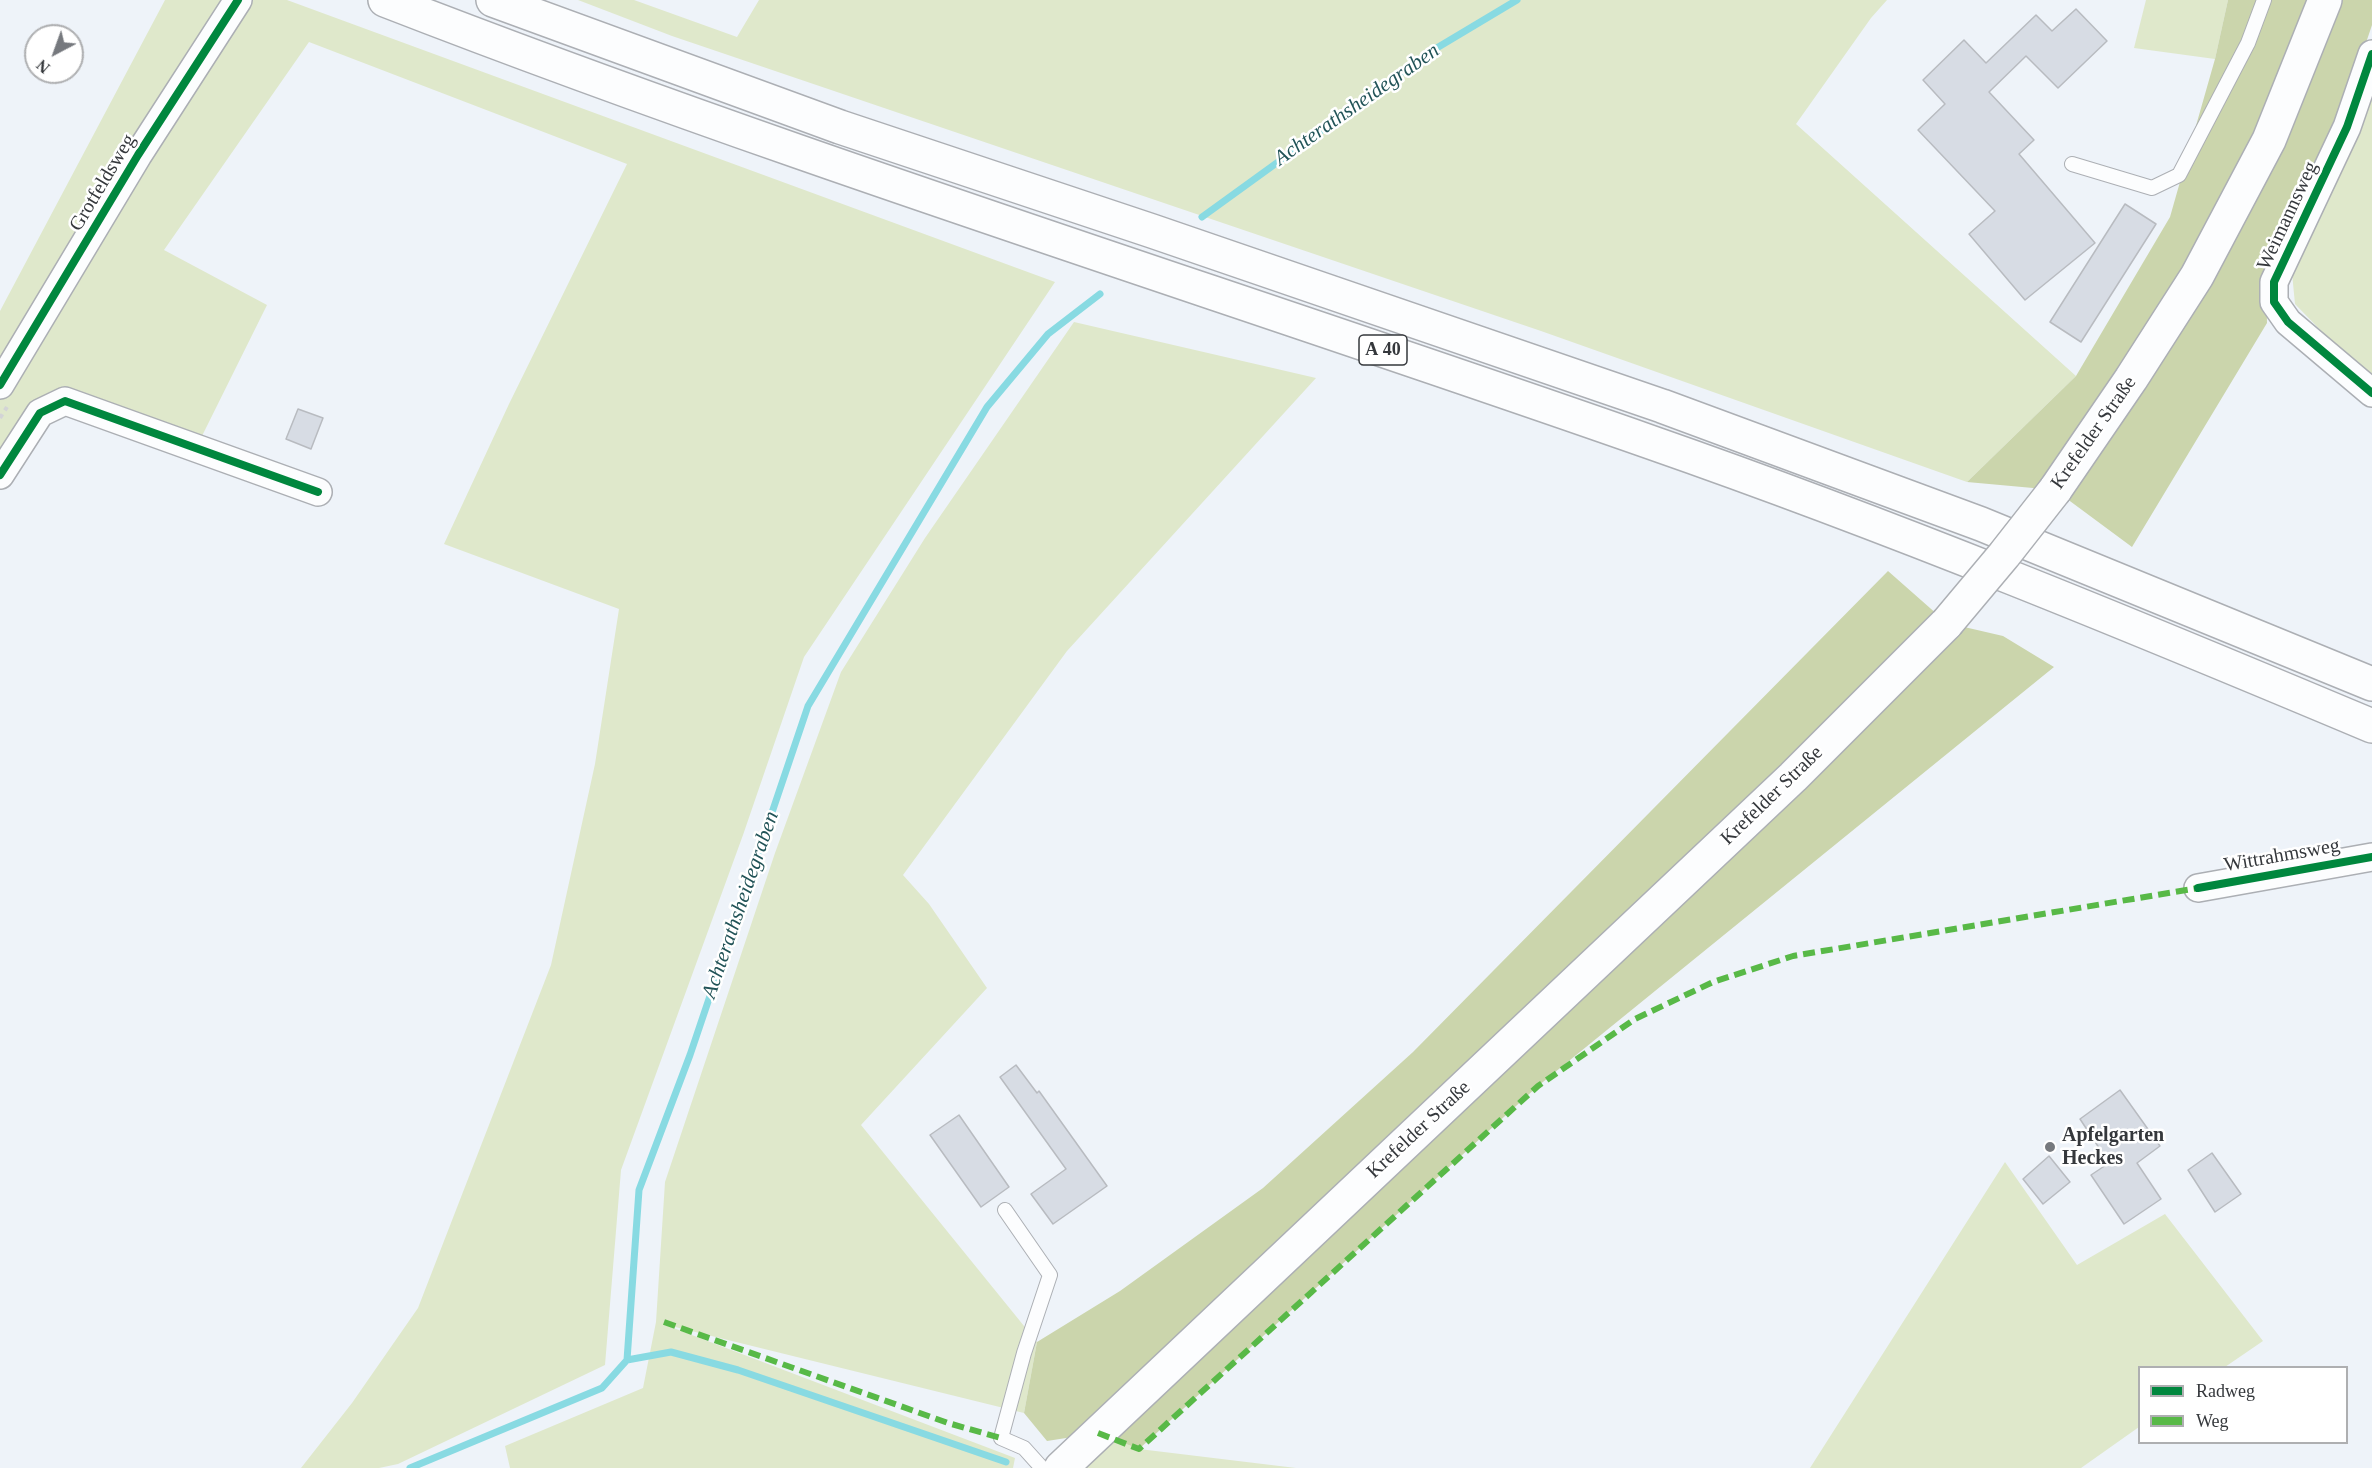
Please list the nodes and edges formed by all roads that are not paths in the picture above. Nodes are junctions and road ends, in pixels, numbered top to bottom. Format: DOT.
graph roads {
  1 [pos="385,0"];
  2 [pos="493,0"];
  3 [pos="2264,0"];
  4 [pos="2325,0"];
  5 [pos="235,5"];
  6 [pos="2372,54"];
  7 [pos="2072,164"];
  8 [pos="0,385"];
  9 [pos="2372,393"];
  10 [pos="0,475"];
  11 [pos="318,492"];
  12 [pos="2372,684"];
  13 [pos="2372,726"];
  14 [pos="2372,856"];
  15 [pos="2198,888"];
  16 [pos="1005,1210"];
  17 [pos="1042,1468"];
  18 [pos="1061,1468"];
  1 -- 13 [label="main road, A 40"];
  2 -- 12 [label="main road, A 40"];
  3 -- 7 [label="lane"];
  4 -- 18 [label="main road, Krefelder Straße, bridge"];
  5 -- 8 [label="street, Grotfeldsweg"];
  6 -- 9 [label="street, Weimannsweg"];
  10 -- 11 [label="street"];
  14 -- 15 [label="street, Wittrahmsweg"];
  16 -- 17 [label="lane"];
}
